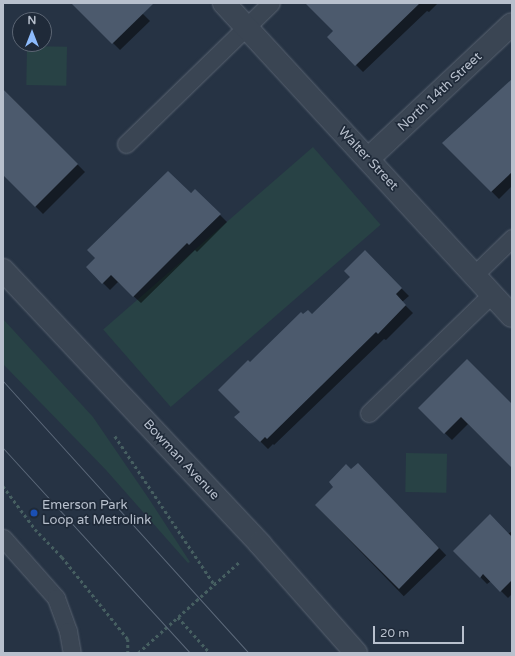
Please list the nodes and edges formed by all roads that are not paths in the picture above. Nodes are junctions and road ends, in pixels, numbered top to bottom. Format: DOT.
graph roads {
  1 [pos="224,3"];
  2 [pos="271,3"];
  3 [pos="512,24"];
  4 [pos="246,27"];
  5 [pos="126,144"];
  6 [pos="368,160"];
  7 [pos="512,238"];
  8 [pos="3,270"];
  9 [pos="474,275"];
  10 [pos="492,294"];
  11 [pos="512,316"];
  12 [pos="369,413"];
  13 [pos="3,538"];
  14 [pos="72,653"];
  15 [pos="356,653"];
  1 -- 4 [label="street, Walter Street"];
  2 -- 4 [label="lane"];
  3 -- 6 [label="street, North 14th Street"];
  4 -- 5 [label="lane"];
  4 -- 6 [label="street, Walter Street"];
  6 -- 9 [label="street, Walter Street"];
  7 -- 9 [label="lane"];
  8 -- 15 [label="street, Bowman Avenue"];
  9 -- 10 [label="street, Walter Street"];
  10 -- 11 [label="street, Walter Street"];
  10 -- 12 [label="lane"];
  13 -- 14 [label="lane"];
}
